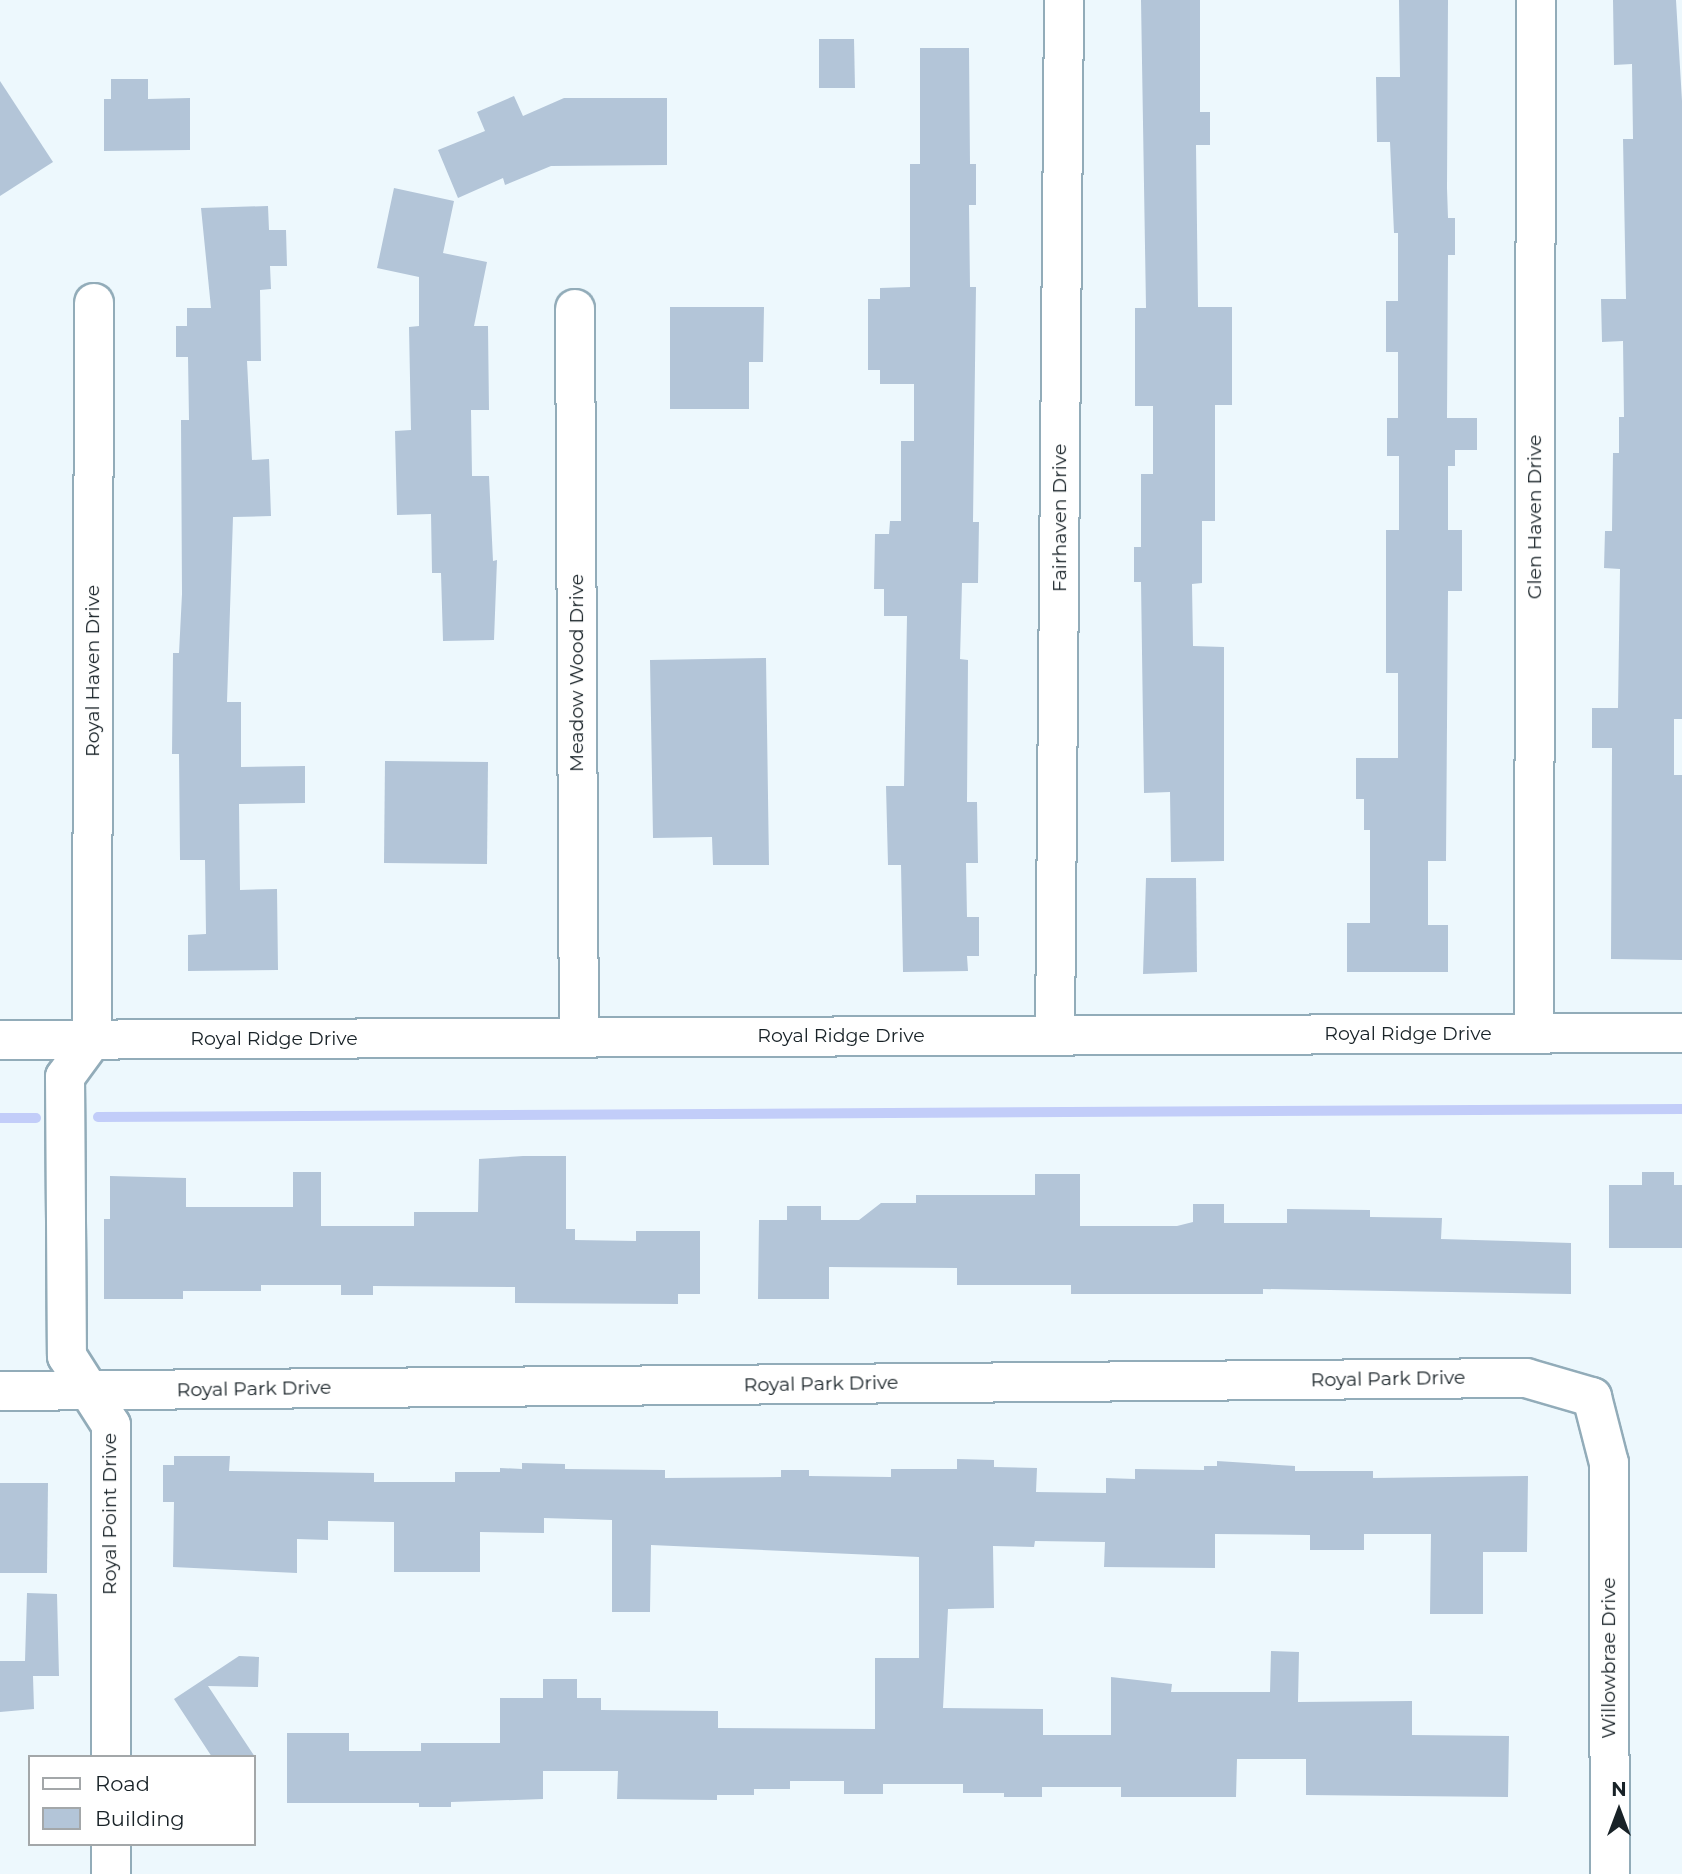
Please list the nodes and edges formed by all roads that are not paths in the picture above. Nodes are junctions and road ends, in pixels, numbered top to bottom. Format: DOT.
graph roads {
  1 [pos="1064,0"];
  2 [pos="1536,0"];
  3 [pos="94,303"];
  4 [pos="575,309"];
  5 [pos="1534,1033"];
  6 [pos="1682,1033"];
  7 [pos="1055,1035"];
  8 [pos="579,1038"];
  9 [pos="0,1040"];
  10 [pos="92,1040"];
  11 [pos="0,1391"];
  12 [pos="92,1391"];
  13 [pos="1604,1443"];
  14 [pos="111,1755"];
  15 [pos="111,1846"];
  16 [pos="111,1874"];
  17 [pos="1610,1874"];
  1 -- 7 [label="street, Fairhaven Drive"];
  2 -- 5 [label="street, Glen Haven Drive"];
  3 -- 10 [label="street, Royal Haven Drive"];
  4 -- 8 [label="street, Meadow Wood Drive"];
  5 -- 6 [label="street, Royal Ridge Drive"];
  5 -- 7 [label="street, Royal Ridge Drive"];
  7 -- 8 [label="street, Royal Ridge Drive"];
  8 -- 10 [label="street, Royal Ridge Drive"];
  9 -- 10 [label="street, Royal Ridge Drive"];
  10 -- 12 [label="street, Royal Point Drive"];
  11 -- 12 [label="street, Royal Park Drive"];
  12 -- 13 [label="street, Royal Park Drive"];
  12 -- 14 [label="street, Royal Point Drive"];
  13 -- 17 [label="street, Willowbrae Drive"];
  15 -- 16 [label="street"];
}
